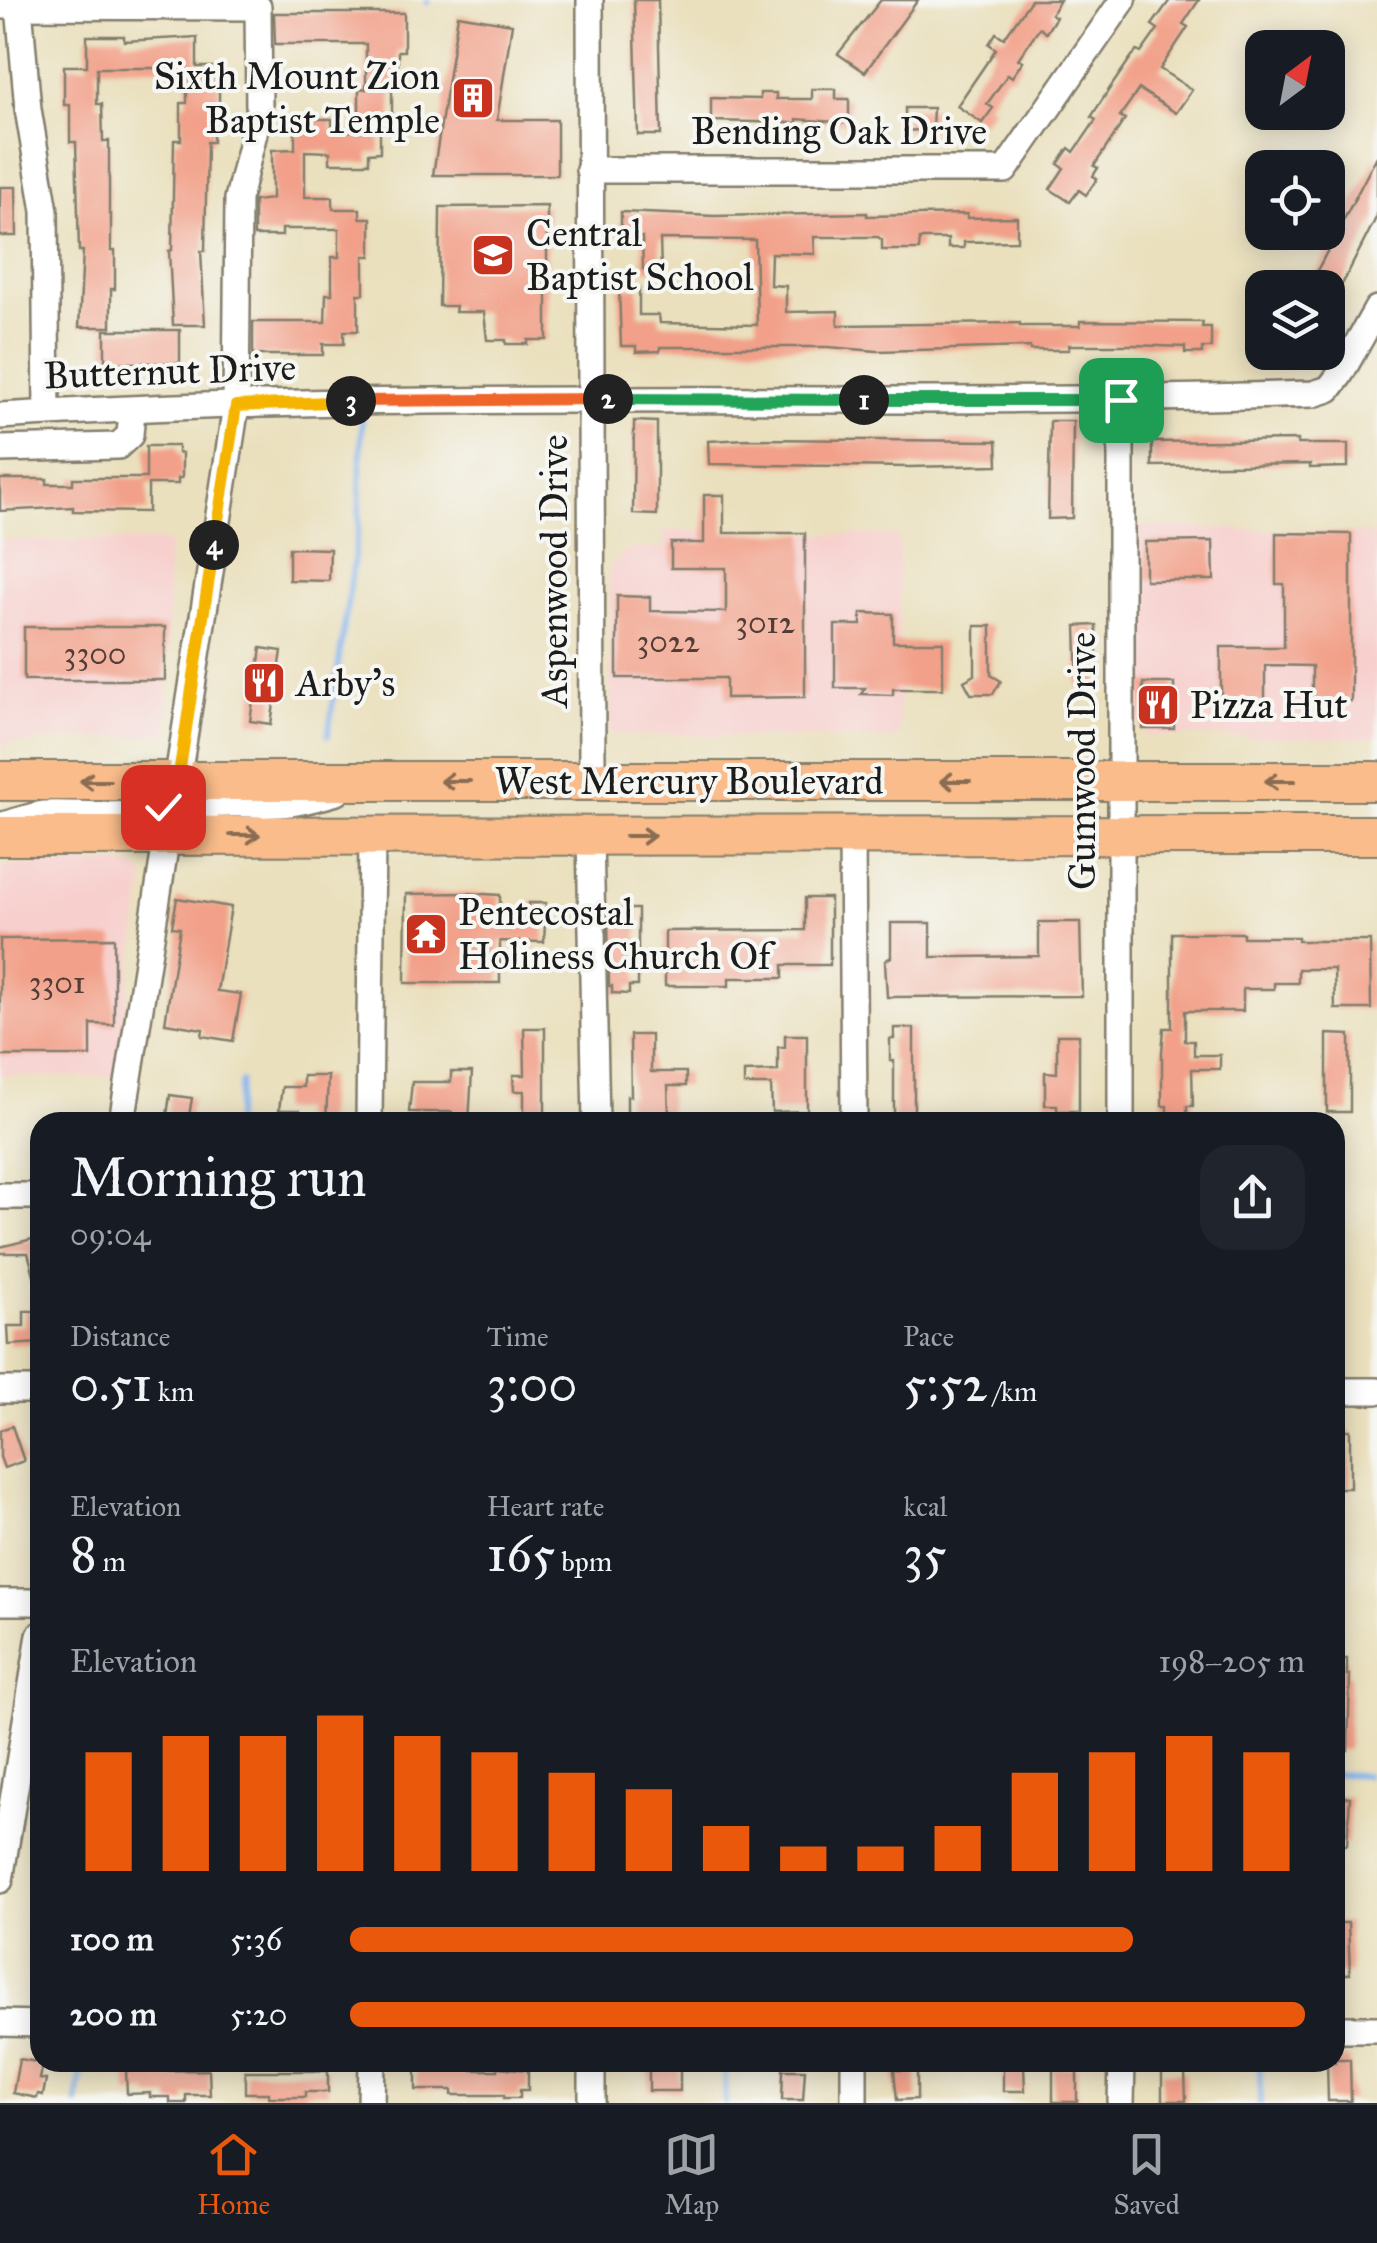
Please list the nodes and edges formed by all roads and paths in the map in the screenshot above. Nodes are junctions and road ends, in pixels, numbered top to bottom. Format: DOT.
graph roads {
  1 [pos="590,0"];
  2 [pos="1123,0"];
  3 [pos="10,6"];
  4 [pos="589,170"];
  5 [pos="1377,309"];
  6 [pos="592,399"];
  7 [pos="1121,400"];
  8 [pos="236,406"];
  9 [pos="132,410"];
  10 [pos="47,413"];
  11 [pos="0,416"];
  12 [pos="0,449"];
  13 [pos="0,781"];
  14 [pos="178,781"];
  15 [pos="383,781"];
  16 [pos="1120,781"];
  17 [pos="1377,781"];
  18 [pos="592,782"];
  19 [pos="0,826"];
  20 [pos="852,835"];
  21 [pos="1377,835"];
  22 [pos="0,836"];
  23 [pos="167,836"];
  24 [pos="372,836"];
  25 [pos="590,836"];
  26 [pos="1118,836"];
  27 [pos="124,1112"];
  28 [pos="369,1112"];
  29 [pos="596,1112"];
  30 [pos="854,1112"];
  31 [pos="1121,1112"];
  32 [pos="0,1196"];
  33 [pos="30,1196"];
  34 [pos="0,1390"];
  35 [pos="30,1390"];
  36 [pos="1345,1391"];
  37 [pos="1377,1391"];
  38 [pos="0,1602"];
  39 [pos="30,1602"];
  40 [pos="30,1686"];
  41 [pos="5,1812"];
  42 [pos="0,1880"];
  43 [pos="0,2024"];
  44 [pos="30,2024"];
  45 [pos="1345,2029"];
  46 [pos="1377,2029"];
  47 [pos="372,2072"];
  48 [pos="592,2072"];
  49 [pos="854,2072"];
  50 [pos="1122,2072"];
  51 [pos="372,2103"];
  52 [pos="592,2103"];
  53 [pos="854,2103"];
  54 [pos="1122,2103"];
  1 -- 4 [label="street, Aspenwood Drive"];
  2 -- 4 [label="street, Bending Oak Drive"];
  3 -- 8 [label="street"];
  3 -- 10 [label="street"];
  4 -- 6 [label="street, Aspenwood Drive"];
  5 -- 7 [label="street, Butternut Drive"];
  6 -- 7 [label="street, Butternut Drive"];
  6 -- 8 [label="street, Butternut Drive"];
  6 -- 18 [label="street, Aspenwood Drive"];
  7 -- 16 [label="street, Gumwood Drive"];
  8 -- 9 [label="street, Butternut Drive"];
  8 -- 14 [label="street"];
  9 -- 10 [label="street, Butternut Drive"];
  9 -- 12 [label="street"];
  10 -- 11 [label="street, Butternut Drive"];
  14 -- 13 [label="highway, West Mercury Boulevard, one-way"];
  14 -- 15 [label="highway, West Mercury Boulevard"];
  14 -- 19 [label="street"];
  18 -- 15 [label="highway, West Mercury Boulevard, one-way"];
  15 -- 23 [label="street"];
  17 -- 16 [label="highway, West Mercury Boulevard, one-way"];
  16 -- 18 [label="highway, West Mercury Boulevard, one-way"];
  16 -- 26 [label="street, Gumwood Drive"];
  25 -- 20 [label="highway, West Mercury Boulevard, one-way"];
  20 -- 26 [label="highway, West Mercury Boulevard"];
  20 -- 30 [label="street"];
  21 -- 26 [label="highway, West Mercury Boulevard"];
  22 -- 23 [label="highway, West Mercury Boulevard"];
  23 -- 24 [label="highway, West Mercury Boulevard, one-way"];
  23 -- 27 [label="street"];
  24 -- 25 [label="highway, West Mercury Boulevard"];
  24 -- 28 [label="street"];
  25 -- 29 [label="street"];
  26 -- 31 [label="street, Gumwood Drive"];
  32 -- 33 [label="street"];
  34 -- 35 [label="street"];
  36 -- 37 [label="street"];
  38 -- 39 [label="street"];
  40 -- 41 [label="street"];
  41 -- 42 [label="street"];
  43 -- 44 [label="street"];
  45 -- 46 [label="street"];
  47 -- 51 [label="street"];
  48 -- 52 [label="street"];
  49 -- 53 [label="street"];
  50 -- 54 [label="street"];
}
